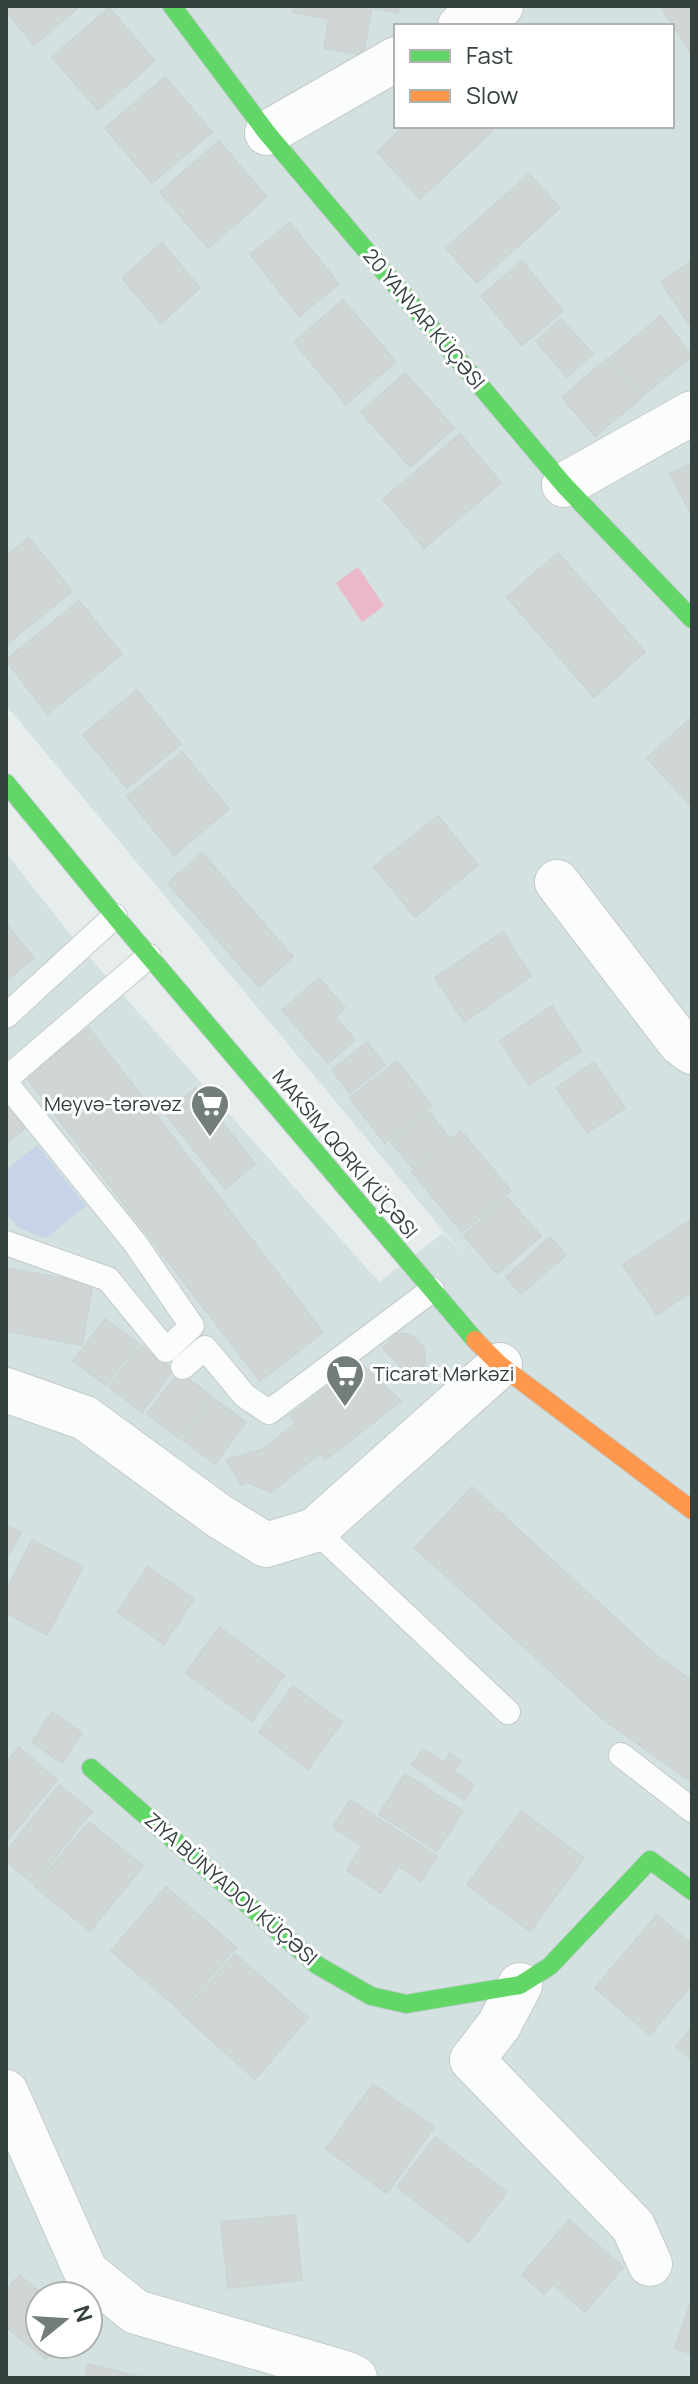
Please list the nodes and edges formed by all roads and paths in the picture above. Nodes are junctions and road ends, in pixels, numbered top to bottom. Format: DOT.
graph roads {
  1 [pos="172,6"];
  2 [pos="501,6"];
  3 [pos="464,24"];
  4 [pos="394,60"];
  5 [pos="267,133"];
  6 [pos="692,413"];
  7 [pos="564,485"];
  8 [pos="692,619"];
  9 [pos="6,783"];
  10 [pos="557,882"];
  11 [pos="115,916"];
  12 [pos="149,956"];
  13 [pos="6,1016"];
  14 [pos="692,1052"];
  15 [pos="6,1081"];
  16 [pos="6,1243"];
  17 [pos="432,1290"];
  18 [pos="500,1365"];
  19 [pos="183,1367"];
  20 [pos="6,1390"];
  21 [pos="692,1510"];
  22 [pos="315,1530"];
  23 [pos="508,1712"];
  24 [pos="621,1755"];
  25 [pos="91,1768"];
  26 [pos="692,1810"];
  27 [pos="692,1891"];
  28 [pos="520,1985"];
  29 [pos="6,2092"];
  30 [pos="650,2264"];
  31 [pos="355,2378"];
  1 -- 5 [label="street, 20 YANVAR KÜÇƏSI"];
  2 -- 3 [label="street"];
  4 -- 5 [label="street"];
  5 -- 7 [label="street, 20 YANVAR KÜÇƏSI"];
  6 -- 7 [label="street"];
  7 -- 8 [label="street, 20 YANVAR KÜÇƏSI"];
  9 -- 11 [label="street, MAKSIM QORKI KÜÇƏSI"];
  10 -- 14 [label="street"];
  11 -- 12 [label="street, MAKSIM QORKI KÜÇƏSI"];
  11 -- 13 [label="lane"];
  12 -- 15 [label="lane"];
  12 -- 17 [label="street, MAKSIM QORKI KÜÇƏSI"];
  15 -- 16 [label="lane"];
  17 -- 18 [label="street, MAKSIM QORKI KÜÇƏSI"];
  17 -- 19 [label="lane"];
  18 -- 21 [label="street, MAKSIM QORKI KÜÇƏSI"];
  18 -- 22 [label="street"];
  20 -- 22 [label="street"];
  22 -- 23 [label="lane"];
  24 -- 26 [label="lane"];
  25 -- 28 [label="street, ZIYA BÜNYADOV KÜÇƏSI"];
  27 -- 28 [label="street, ZIYA BÜNYADOV KÜÇƏSI"];
  28 -- 30 [label="street, ZIYA BÜNYADOV KÜÇƏSI"];
  29 -- 31 [label="street"];
}
